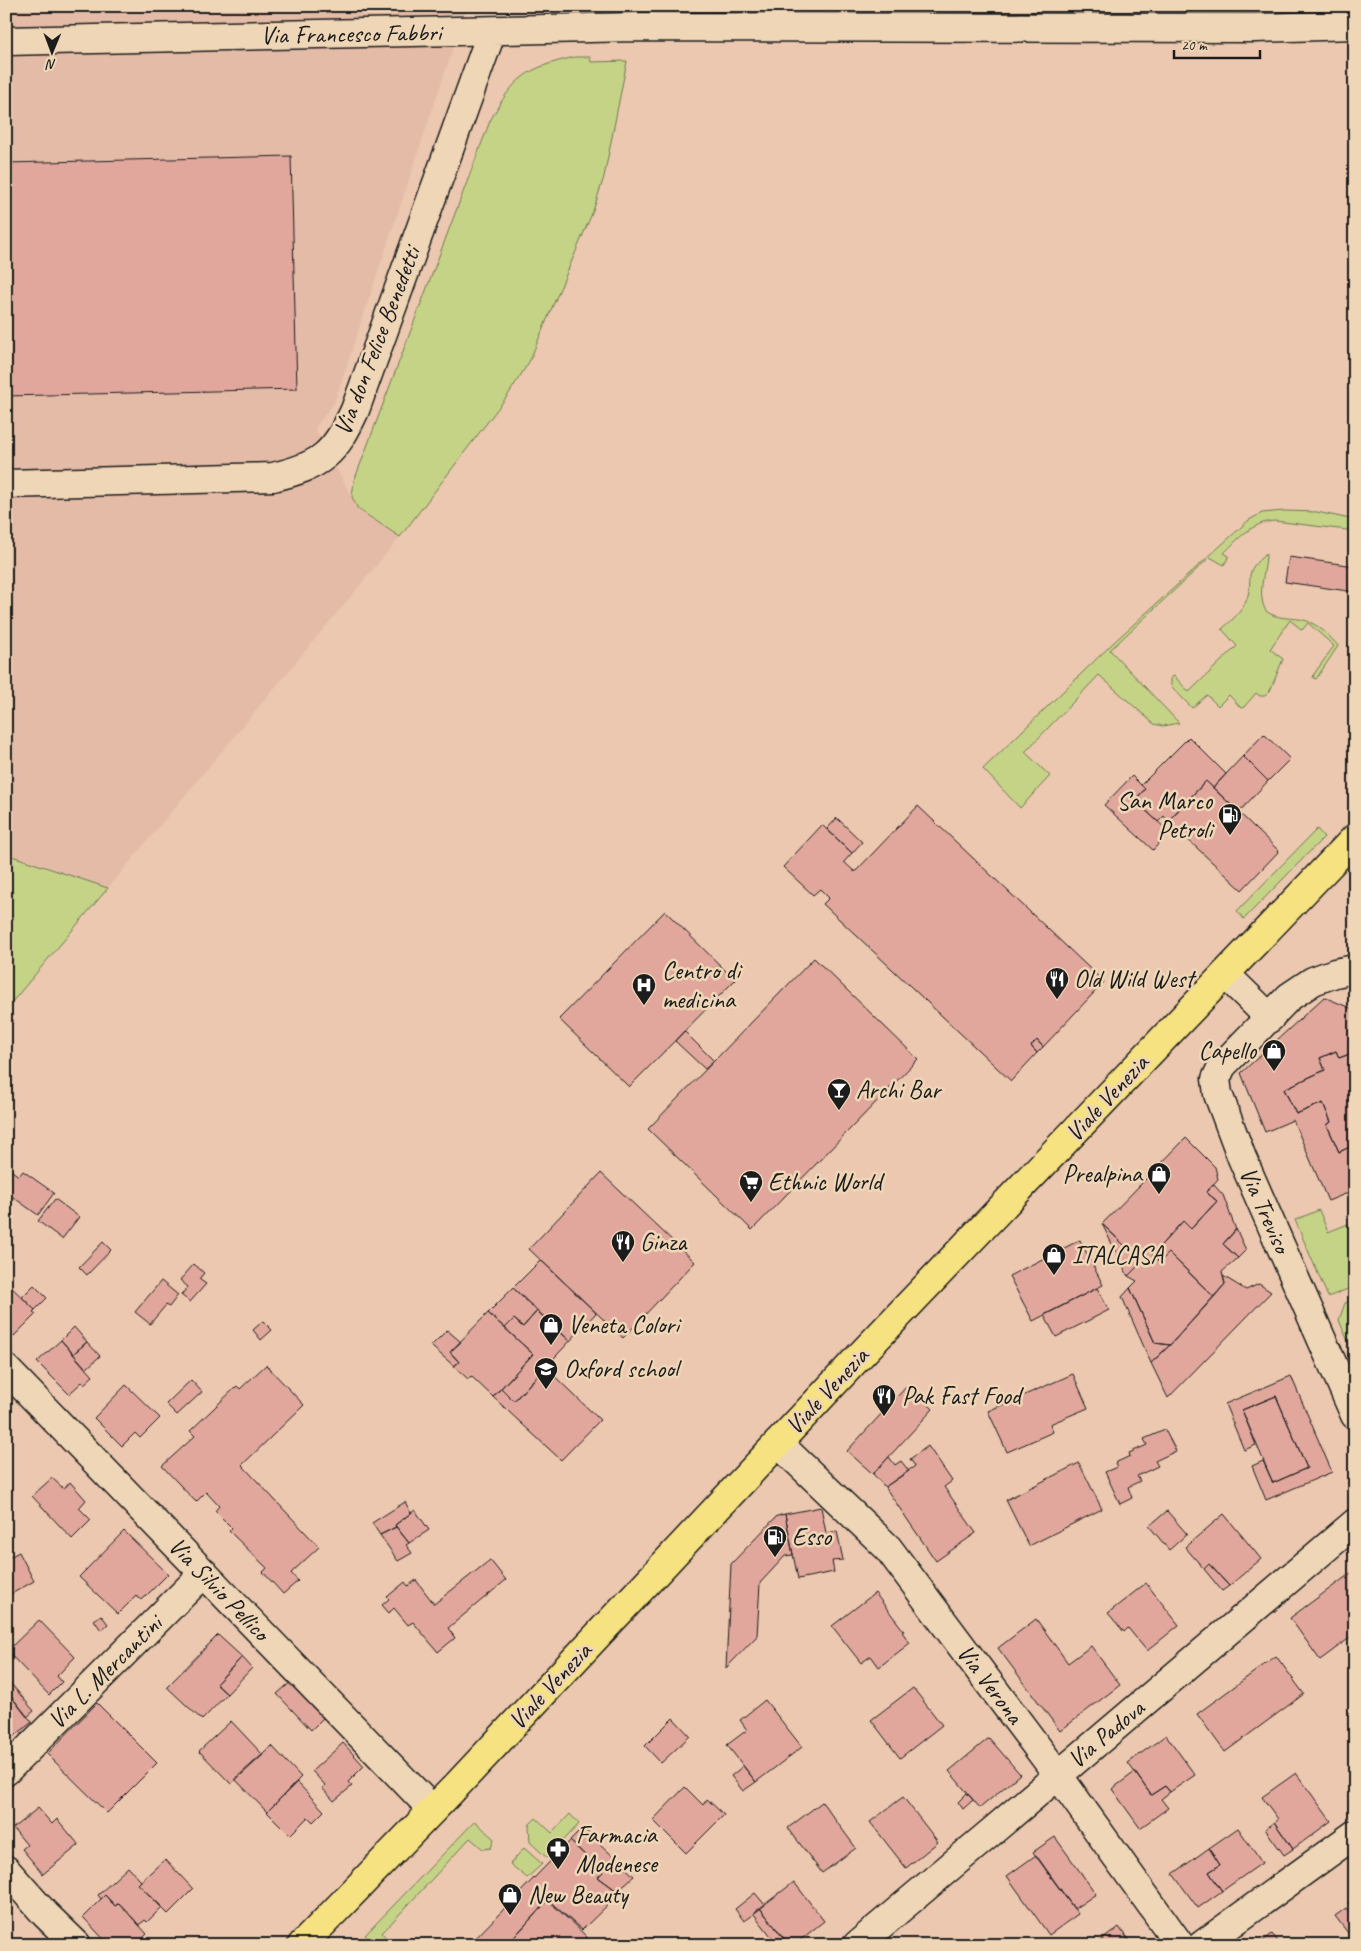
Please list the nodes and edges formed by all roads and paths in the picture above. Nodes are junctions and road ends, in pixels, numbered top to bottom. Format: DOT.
graph roads {
  1 [pos="638,16"];
  2 [pos="1355,25"];
  3 [pos="492,31"];
  4 [pos="6,41"];
  5 [pos="6,484"];
  6 [pos="1355,838"];
  7 [pos="1355,969"];
  8 [pos="1225,974"];
  9 [pos="1270,1018"];
  10 [pos="6,1369"];
  11 [pos="1355,1415"];
  12 [pos="778,1443"];
  13 [pos="1355,1523"];
  14 [pos="204,1573"];
  15 [pos="6,1771"];
  16 [pos="1058,1775"];
  17 [pos="432,1810"];
  18 [pos="1355,1834"];
  19 [pos="6,1870"];
  20 [pos="76,1945"];
  21 [pos="302,1945"];
  22 [pos="857,1945"];
  23 [pos="1180,1945"];
  24 [pos="1202,1945"];
  1 -- 2 [label="street, Via Francesco Fabbri"];
  1 -- 3 [label="street, Via Francesco Fabbri"];
  3 -- 4 [label="street, Via Francesco Fabbri"];
  3 -- 5 [label="street, Via don Felice Benedetti"];
  6 -- 8 [label="main road, Viale Venezia"];
  7 -- 9 [label="street, Via Treviso"];
  8 -- 9 [label="street"];
  8 -- 12 [label="main road, Viale Venezia"];
  9 -- 11 [label="street, Via Treviso"];
  10 -- 14 [label="street, Via Silvio Pellico"];
  12 -- 16 [label="street, Via Verona"];
  12 -- 17 [label="main road, Viale Venezia"];
  13 -- 16 [label="street, Via Padova"];
  14 -- 15 [label="street, Via L. Mercantini"];
  14 -- 17 [label="street, Via Silvio Pellico"];
  16 -- 22 [label="street, Via Padova"];
  16 -- 23 [label="street, Via Verona"];
  17 -- 21 [label="main road, Viale Venezia"];
  18 -- 24 [label="street"];
  19 -- 20 [label="street"];
}
